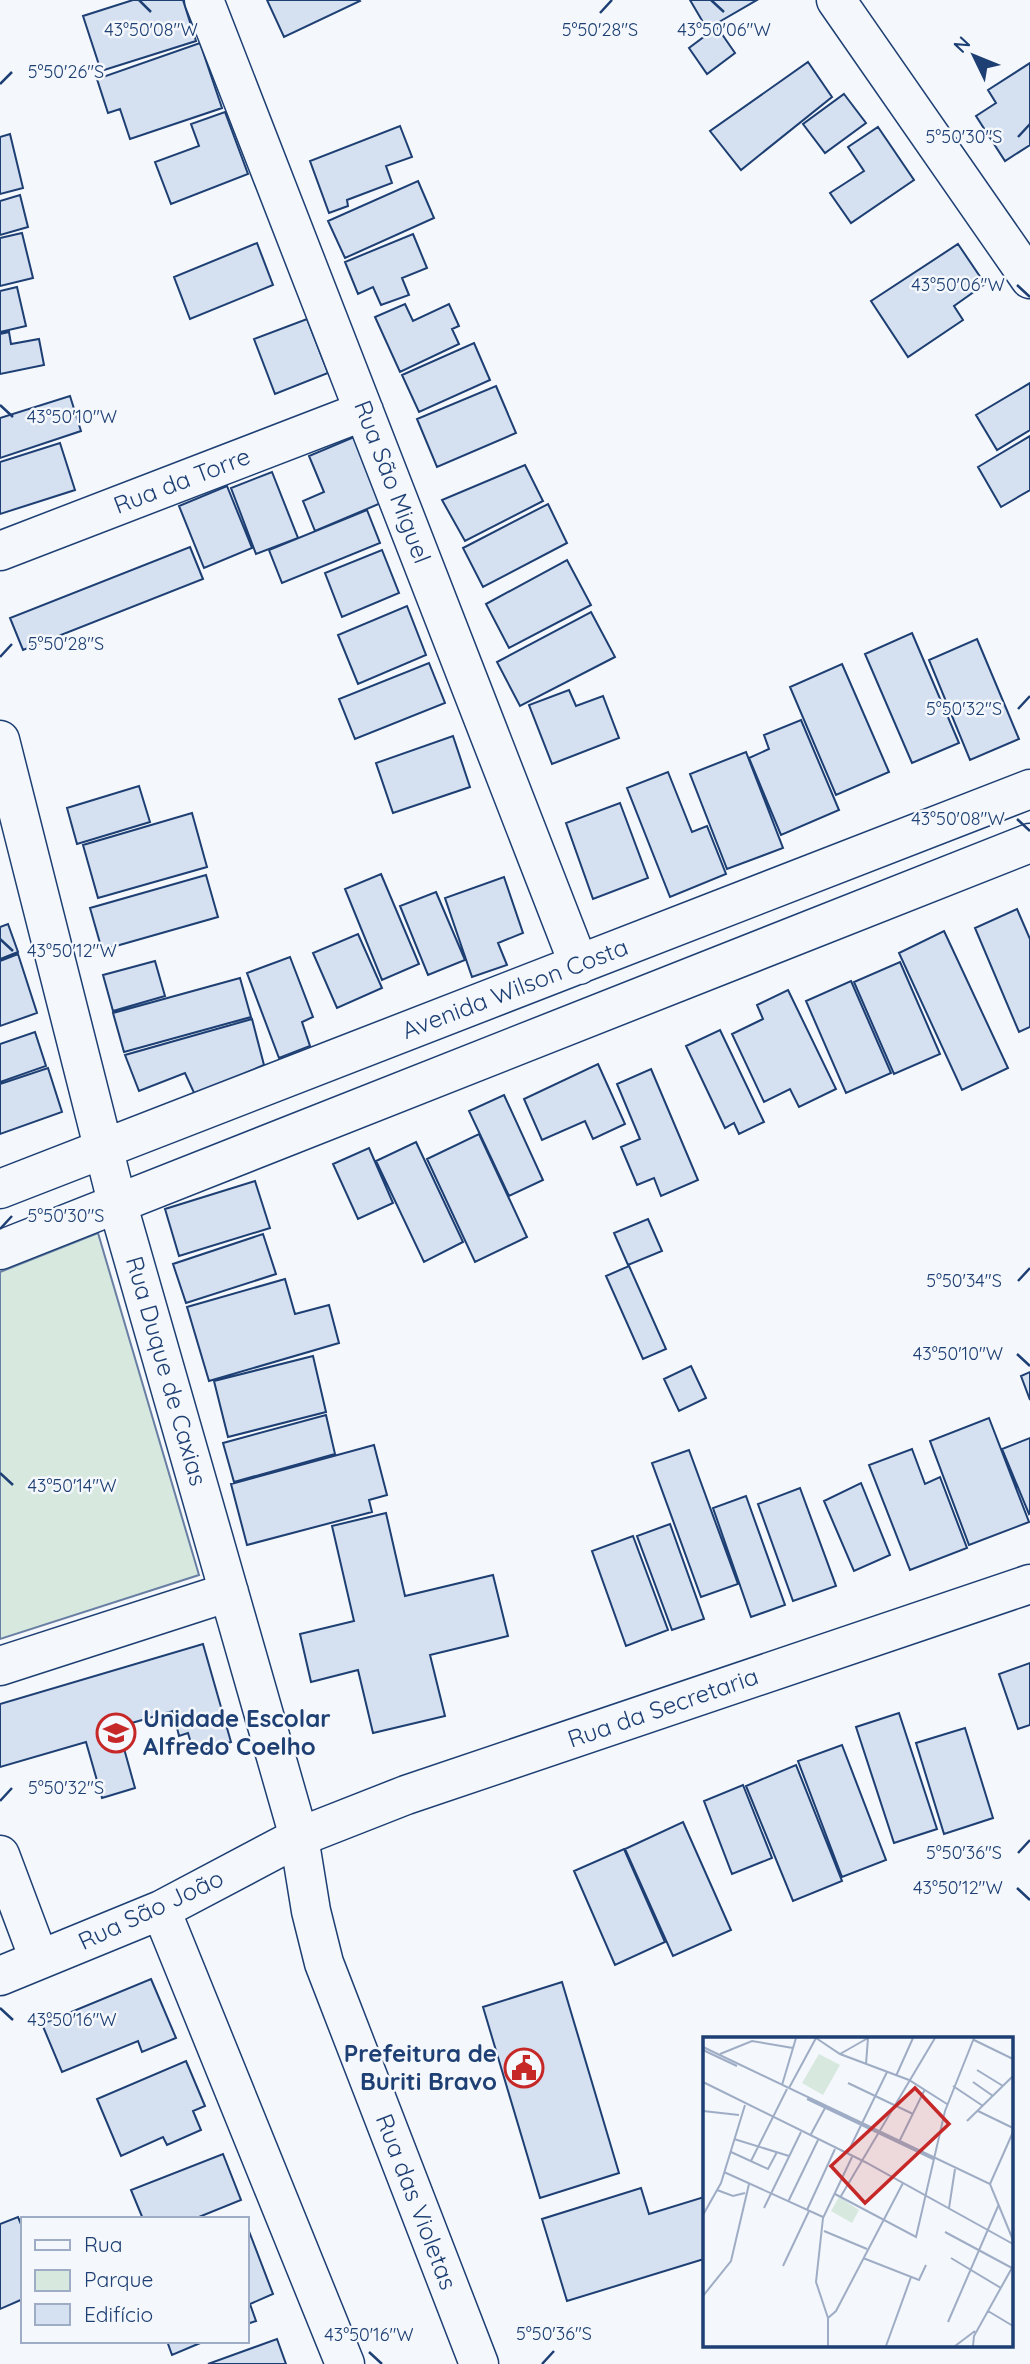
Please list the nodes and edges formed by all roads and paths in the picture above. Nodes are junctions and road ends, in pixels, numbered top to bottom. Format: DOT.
graph roads {
  1 [pos="204,0"];
  2 [pos="836,0"];
  3 [pos="1030,279"];
  4 [pos="364,411"];
  5 [pos="0,551"];
  6 [pos="0,740"];
  7 [pos="1030,789"];
  8 [pos="1030,843"];
  9 [pos="579,965"];
  10 [pos="106,1148"];
  11 [pos="0,1189"];
  12 [pos="117,1202"];
  13 [pos="0,1250"];
  14 [pos="1030,1584"];
  15 [pos="229,1592"];
  16 [pos="0,1666"];
  17 [pos="299,1837"];
  18 [pos="0,1855"];
  19 [pos="160,1910"];
  20 [pos="39,1959"];
  21 [pos="0,1976"];
  22 [pos="345,2364"];
  23 [pos="479,2364"];
  1 -- 4 [label="street, Rua São Miguel"];
  2 -- 3 [label="street"];
  4 -- 5 [label="street, Rua da Torre"];
  4 -- 9 [label="street, Rua São Miguel"];
  6 -- 10 [label="street, Rua Duque de Caxias"];
  7 -- 9 [label="street, Avenida Wilson Costa"];
  8 -- 12 [label="street"];
  9 -- 10 [label="street, Avenida Wilson Costa"];
  10 -- 11 [label="street, Avenida Wilson Costa"];
  10 -- 12 [label="street, Rua Duque de Caxias"];
  12 -- 13 [label="street"];
  12 -- 15 [label="street, Rua Duque de Caxias"];
  14 -- 17 [label="street, Rua da Secretaria"];
  15 -- 16 [label="street"];
  15 -- 17 [label="street, Rua Duque de Caxias"];
  17 -- 19 [label="street, Rua São João"];
  17 -- 23 [label="street, Rua das Violetas"];
  18 -- 20 [label="street"];
  19 -- 20 [label="street, Rua São João"];
  19 -- 22 [label="street"];
  20 -- 21 [label="street, Rua São João"];
}
